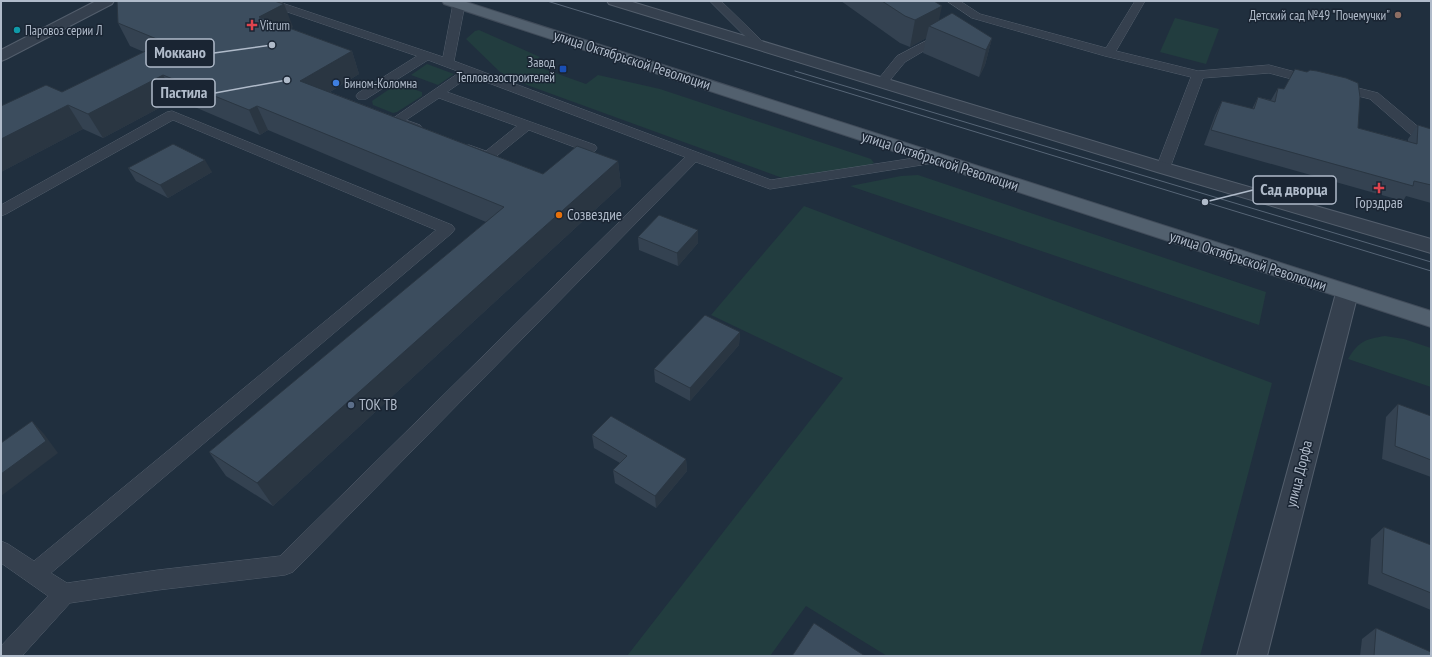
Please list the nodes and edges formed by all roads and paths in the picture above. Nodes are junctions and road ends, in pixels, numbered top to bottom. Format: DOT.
graph roads {
  1 [pos="107,1"];
  2 [pos="265,1"];
  3 [pos="614,1"];
  4 [pos="715,1"];
  5 [pos="952,1"];
  6 [pos="1140,1"];
  7 [pos="454,3"];
  8 [pos="976,16"];
  9 [pos="759,44"];
  10 [pos="1109,53"];
  11 [pos="1,56"];
  12 [pos="426,56"];
  13 [pos="448,63"];
  14 [pos="469,71"];
  15 [pos="1198,75"];
  16 [pos="882,82"];
  17 [pos="438,93"];
  18 [pos="362,96"];
  19 [pos="527,125"];
  20 [pos="424,132"];
  21 [pos="1431,140"];
  22 [pos="460,145"];
  23 [pos="590,148"];
  24 [pos="694,156"];
  25 [pos="934,159"];
  26 [pos="1163,168"];
  27 [pos="1,211"];
  28 [pos="1431,246"];
  29 [pos="1346,293"];
  30 [pos="1431,319"];
  31 [pos="1,551"];
  32 [pos="34,574"];
  33 [pos="64,594"];
  34 [pos="7,656"];
  35 [pos="1252,656"];
  1 -- 11 [label="street"];
  2 -- 12 [label="lane"];
  3 -- 9 [label="street"];
  4 -- 9 [label="lane"];
  5 -- 8 [label="lane"];
  6 -- 10 [label="lane"];
  7 -- 13 [label="lane"];
  7 -- 25 [label="main road, улица Октябрьской Революции"];
  8 -- 10 [label="lane"];
  8 -- 16 [label="lane"];
  9 -- 16 [label="street"];
  10 -- 15 [label="lane"];
  12 -- 13 [label="lane"];
  12 -- 18 [label="lane"];
  13 -- 14 [label="lane"];
  14 -- 17 [label="lane"];
  14 -- 24 [label="lane"];
  15 -- 21 [label="lane"];
  15 -- 26 [label="lane"];
  16 -- 26 [label="street"];
  17 -- 19 [label="lane"];
  17 -- 20 [label="lane"];
  19 -- 22 [label="lane"];
  19 -- 23 [label="lane"];
  24 -- 25 [label="lane"];
  24 -- 33 [label="lane"];
  25 -- 29 [label="main road, улица Октябрьской Революции"];
  26 -- 28 [label="street"];
  27 -- 32 [label="lane"];
  29 -- 30 [label="main road, улица Октябрьской Революции"];
  29 -- 35 [label="street, улица Дорфа"];
  31 -- 32 [label="lane"];
  32 -- 33 [label="lane"];
  33 -- 34 [label="lane"];
}
